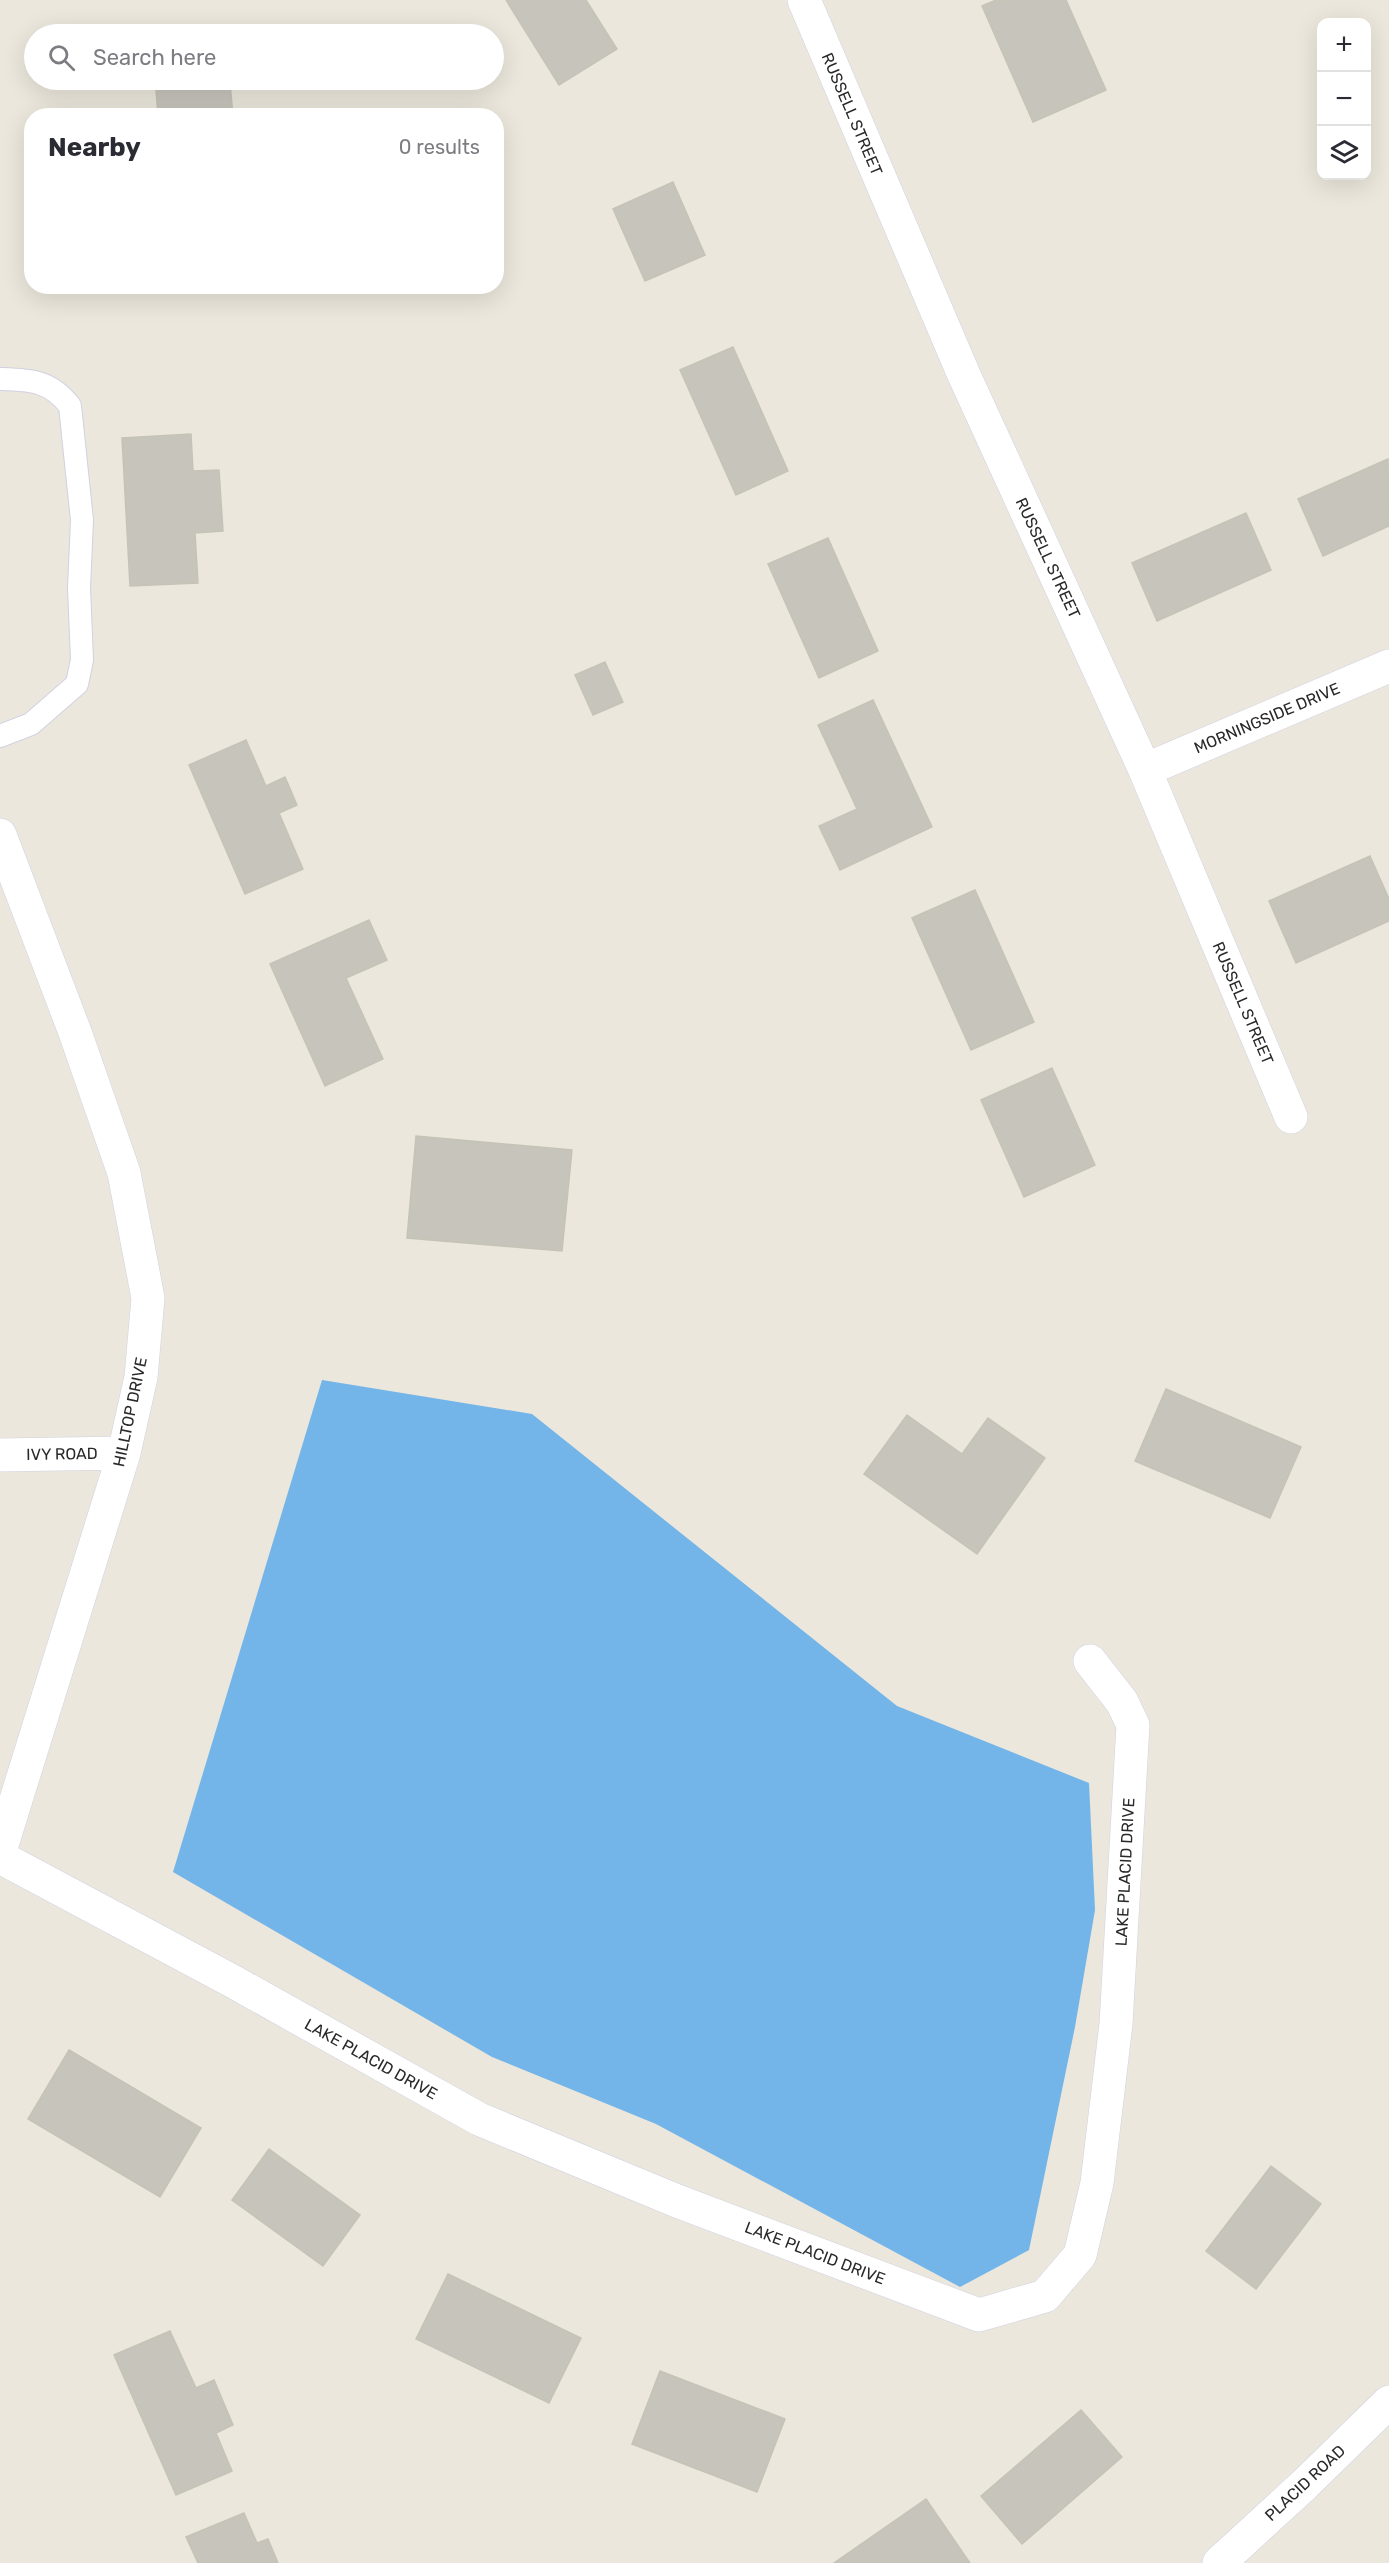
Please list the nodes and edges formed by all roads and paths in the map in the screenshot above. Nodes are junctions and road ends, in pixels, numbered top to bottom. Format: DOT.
graph roads {
  1 [pos="804,0"];
  2 [pos="0,379"];
  3 [pos="1389,666"];
  4 [pos="0,736"];
  5 [pos="1145,770"];
  6 [pos="0,835"];
  7 [pos="1291,1117"];
  8 [pos="124,1453"];
  9 [pos="0,1455"];
  10 [pos="1090,1661"];
  11 [pos="0,1851"];
  12 [pos="0,1857"];
  13 [pos="1389,2402"];
  14 [pos="1219,2563"];
  1 -- 5 [label="street, RUSSELL STREET"];
  2 -- 4 [label="lane"];
  3 -- 5 [label="street, MORNINGSIDE DRIVE"];
  5 -- 7 [label="street, RUSSELL STREET"];
  6 -- 8 [label="street, HILLTOP DRIVE"];
  8 -- 9 [label="street, IVY ROAD"];
  8 -- 11 [label="street, HILLTOP DRIVE"];
  10 -- 12 [label="street, LAKE PLACID DRIVE"];
  13 -- 14 [label="street, PLACID ROAD"];
}
